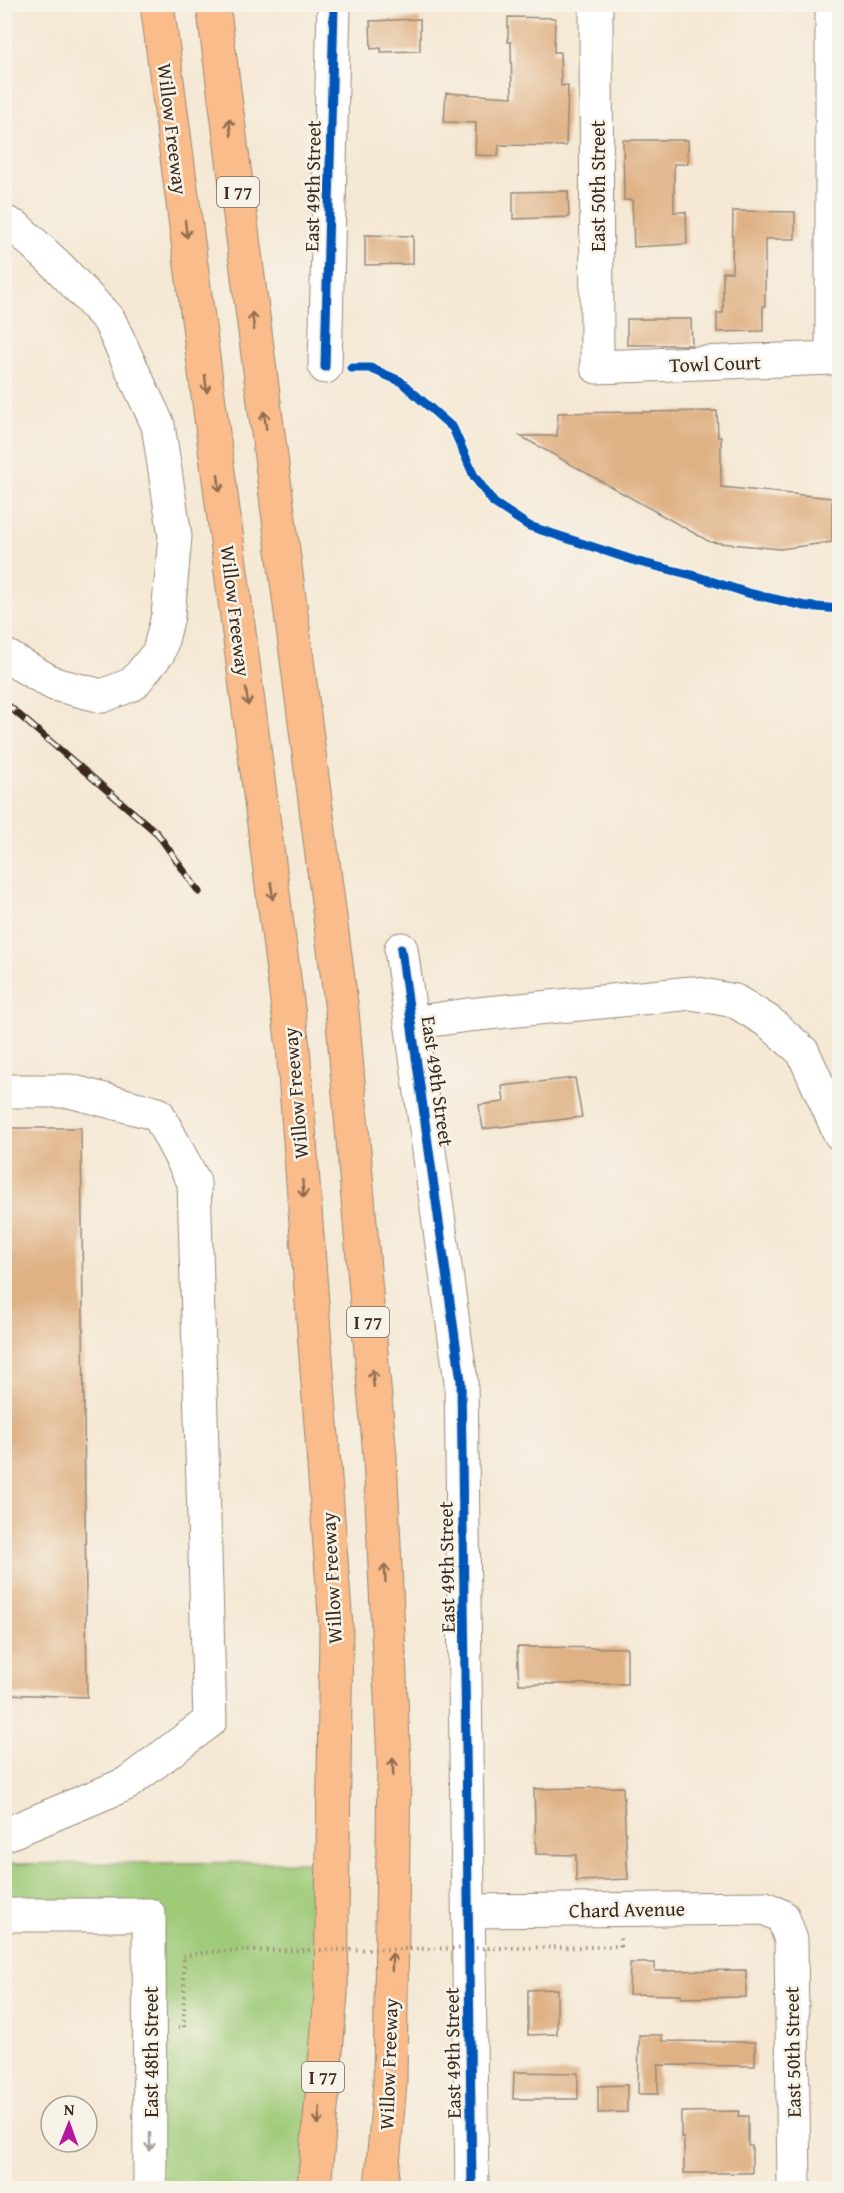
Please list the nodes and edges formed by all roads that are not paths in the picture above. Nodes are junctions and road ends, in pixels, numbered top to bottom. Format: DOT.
graph roads {
  1 [pos="157,4"];
  2 [pos="213,4"];
  3 [pos="334,4"];
  4 [pos="596,4"];
  5 [pos="832,4"];
  6 [pos="836,148"];
  7 [pos="4,222"];
  8 [pos="836,250"];
  9 [pos="326,367"];
  10 [pos="597,368"];
  11 [pos="4,655"];
  12 [pos="401,949"];
  13 [pos="411,1023"];
  14 [pos="4,1091"];
  15 [pos="840,1134"];
  16 [pos="4,1835"];
  17 [pos="469,1911"];
  18 [pos="4,1915"];
  19 [pos="783,1917"];
  20 [pos="313,2179"];
  21 [pos="150,2188"];
  22 [pos="381,2188"];
  23 [pos="472,2188"];
  24 [pos="794,2188"];
  1 -- 20 [label="highway, Willow Freeway / I 77, one-way"];
  22 -- 2 [label="highway, Willow Freeway / I 77, one-way"];
  3 -- 9 [label="street, East 49th Street"];
  4 -- 10 [label="street, East 50th Street"];
  5 -- 6 [label="street"];
  6 -- 8 [label="street"];
  7 -- 11 [label="street"];
  8 -- 10 [label="street, Towl Court"];
  12 -- 13 [label="street, East 49th Street"];
  13 -- 15 [label="street"];
  13 -- 17 [label="street, East 49th Street"];
  14 -- 16 [label="street"];
  17 -- 19 [label="street, Chard Avenue"];
  17 -- 23 [label="street, East 49th Street"];
  18 -- 21 [label="street, East 48th Street, one-way"];
  19 -- 24 [label="street, East 50th Street"];
}
